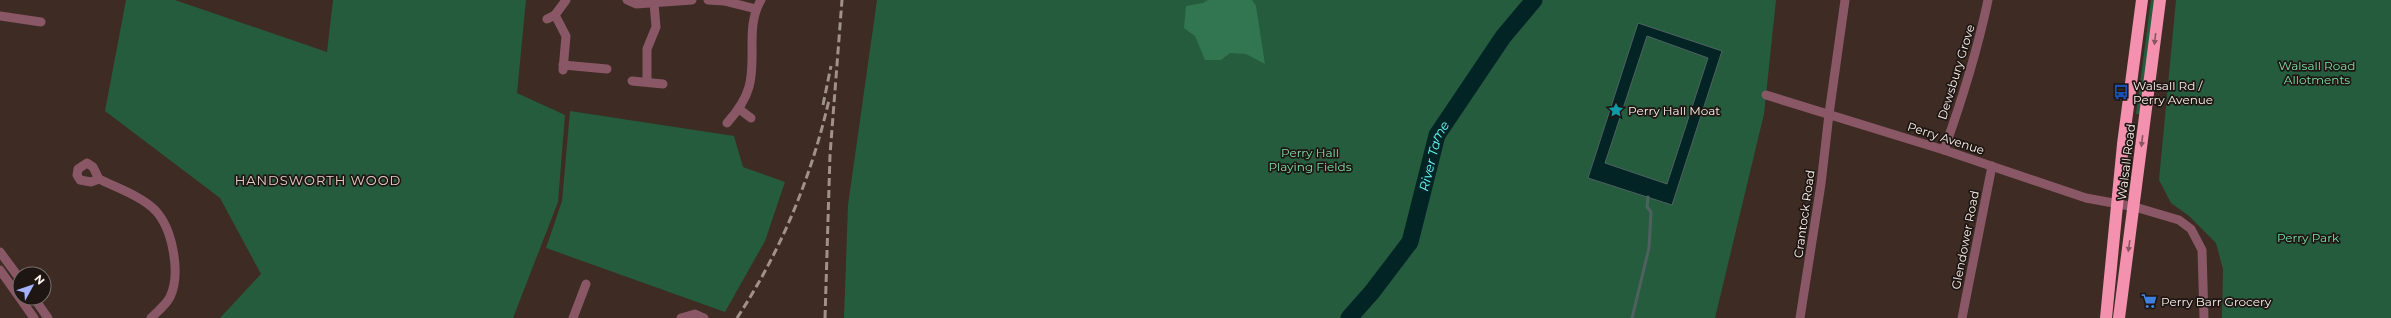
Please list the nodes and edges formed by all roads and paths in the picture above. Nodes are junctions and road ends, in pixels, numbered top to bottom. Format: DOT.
graph roads {
  1 [pos="566,0"];
  2 [pos="627,0"];
  3 [pos="692,0"];
  4 [pos="708,0"];
  5 [pos="761,0"];
  6 [pos="1845,0"];
  7 [pos="1988,0"];
  8 [pos="2142,0"];
  9 [pos="2160,0"];
  10 [pos="654,3"];
  11 [pos="756,9"];
  12 [pos="0,16"];
  13 [pos="41,22"];
  14 [pos="607,69"];
  15 [pos="632,81"];
  16 [pos="647,81"];
  17 [pos="663,84"];
  18 [pos="1766,95"];
  19 [pos="739,109"];
  20 [pos="1829,114"];
  21 [pos="751,118"];
  22 [pos="727,123"];
  23 [pos="1944,150"];
  24 [pos="1992,166"];
  25 [pos="99,179"];
  26 [pos="2118,204"];
  27 [pos="2134,207"];
  28 [pos="0,252"];
  29 [pos="12,268"];
  30 [pos="0,270"];
  31 [pos="586,284"];
  32 [pos="40,306"];
  33 [pos="34,318"];
  34 [pos="48,318"];
  35 [pos="151,318"];
  36 [pos="573,318"];
  37 [pos="682,318"];
  38 [pos="704,318"];
  39 [pos="1800,318"];
  40 [pos="1962,318"];
  41 [pos="2106,318"];
  42 [pos="2119,318"];
  43 [pos="2204,318"];
  1 -- 14 [label="street"];
  2 -- 10 [label="street"];
  3 -- 10 [label="street"];
  4 -- 11 [label="street"];
  5 -- 11 [label="street"];
  6 -- 20 [label="street, Crantock Road"];
  7 -- 23 [label="street, Dewsbury Grove"];
  8 -- 26 [label="highway, Walsall Road"];
  9 -- 27 [label="highway, Walsall Road, one-way"];
  10 -- 16 [label="street"];
  11 -- 19 [label="street"];
  12 -- 13 [label="street"];
  15 -- 16 [label="street"];
  16 -- 17 [label="street"];
  18 -- 20 [label="street, Perry Avenue"];
  19 -- 21 [label="street"];
  19 -- 22 [label="street"];
  20 -- 23 [label="street, Perry Avenue"];
  20 -- 39 [label="street, Crantock Road"];
  23 -- 24 [label="street, Perry Avenue"];
  24 -- 26 [label="street, Perry Avenue"];
  24 -- 40 [label="street, Glendower Road"];
  25 -- 35 [label="street"];
  26 -- 27 [label="street, Walsall Road"];
  26 -- 41 [label="highway, Walsall Road"];
  27 -- 42 [label="highway, Walsall Road, one-way"];
  27 -- 43 [label="street"];
  28 -- 29 [label="street"];
  30 -- 33 [label="street"];
  31 -- 36 [label="street"];
  32 -- 34 [label="street"];
  37 -- 38 [label="street"];
}
